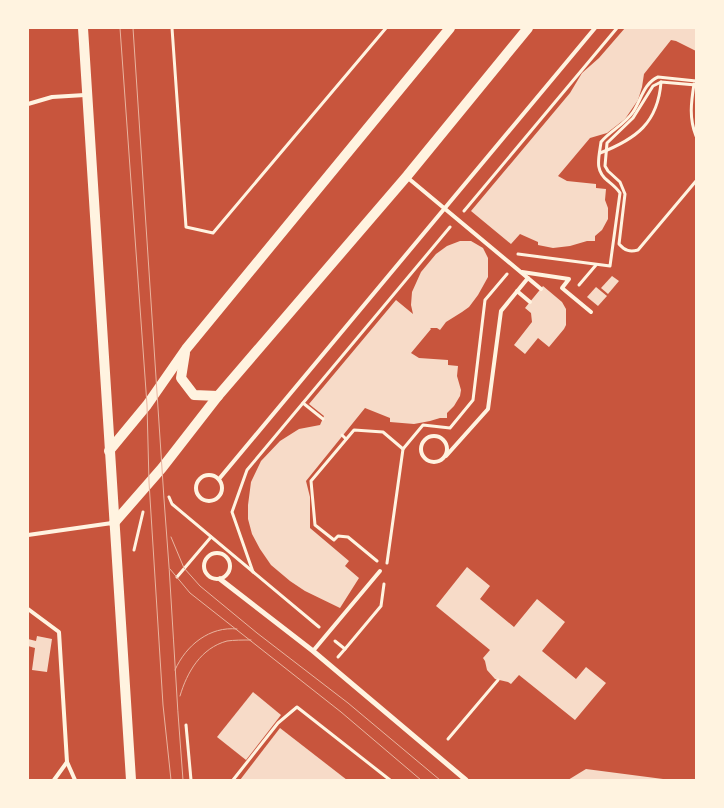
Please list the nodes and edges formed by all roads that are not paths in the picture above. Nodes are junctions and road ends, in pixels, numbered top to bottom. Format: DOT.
graph roads {
  1 [pos="83,28"];
  2 [pos="450,28"];
  3 [pos="528,28"];
  4 [pos="595,28"];
  5 [pos="87,95"];
  6 [pos="28,104"];
  7 [pos="407,176"];
  8 [pos="445,208"];
  9 [pos="521,272"];
  10 [pos="528,278"];
  11 [pos="541,289"];
  12 [pos="517,291"];
  13 [pos="530,302"];
  14 [pos="591,312"];
  15 [pos="186,349"];
  16 [pos="218,396"];
  17 [pos="109,451"];
  18 [pos="446,456"];
  19 [pos="219,479"];
  20 [pos="114,523"];
  21 [pos="28,534"];
  22 [pos="380,571"];
  23 [pos="220,579"];
  24 [pos="28,609"];
  25 [pos="313,651"];
  26 [pos="67,762"];
  27 [pos="54,780"];
  28 [pos="75,780"];
  29 [pos="131,780"];
  30 [pos="466,780"];
  1 -- 5 [label="main road"];
  2 -- 15 [label="main road"];
  3 -- 7 [label="main road"];
  4 -- 8 [label="lane"];
  5 -- 6 [label="lane"];
  5 -- 17 [label="main road"];
  7 -- 8 [label="lane"];
  7 -- 16 [label="main road"];
  8 -- 9 [label="lane"];
  8 -- 19 [label="lane"];
  9 -- 10 [label="lane"];
  9 -- 14 [label="lane"];
  10 -- 11 [label="lane"];
  10 -- 12 [label="lane"];
  12 -- 13 [label="lane"];
  12 -- 18 [label="lane"];
  15 -- 16 [label="main road"];
  15 -- 17 [label="main road"];
  16 -- 20 [label="main road"];
  17 -- 20 [label="main road"];
  18 -- 18 [label="lane"];
  19 -- 19 [label="lane"];
  20 -- 21 [label="lane"];
  20 -- 29 [label="main road"];
  22 -- 25 [label="lane"];
  23 -- 23 [label="lane"];
  23 -- 25 [label="street"];
  24 -- 26 [label="lane"];
  25 -- 30 [label="street"];
  26 -- 27 [label="lane"];
  26 -- 28 [label="lane"];
}
